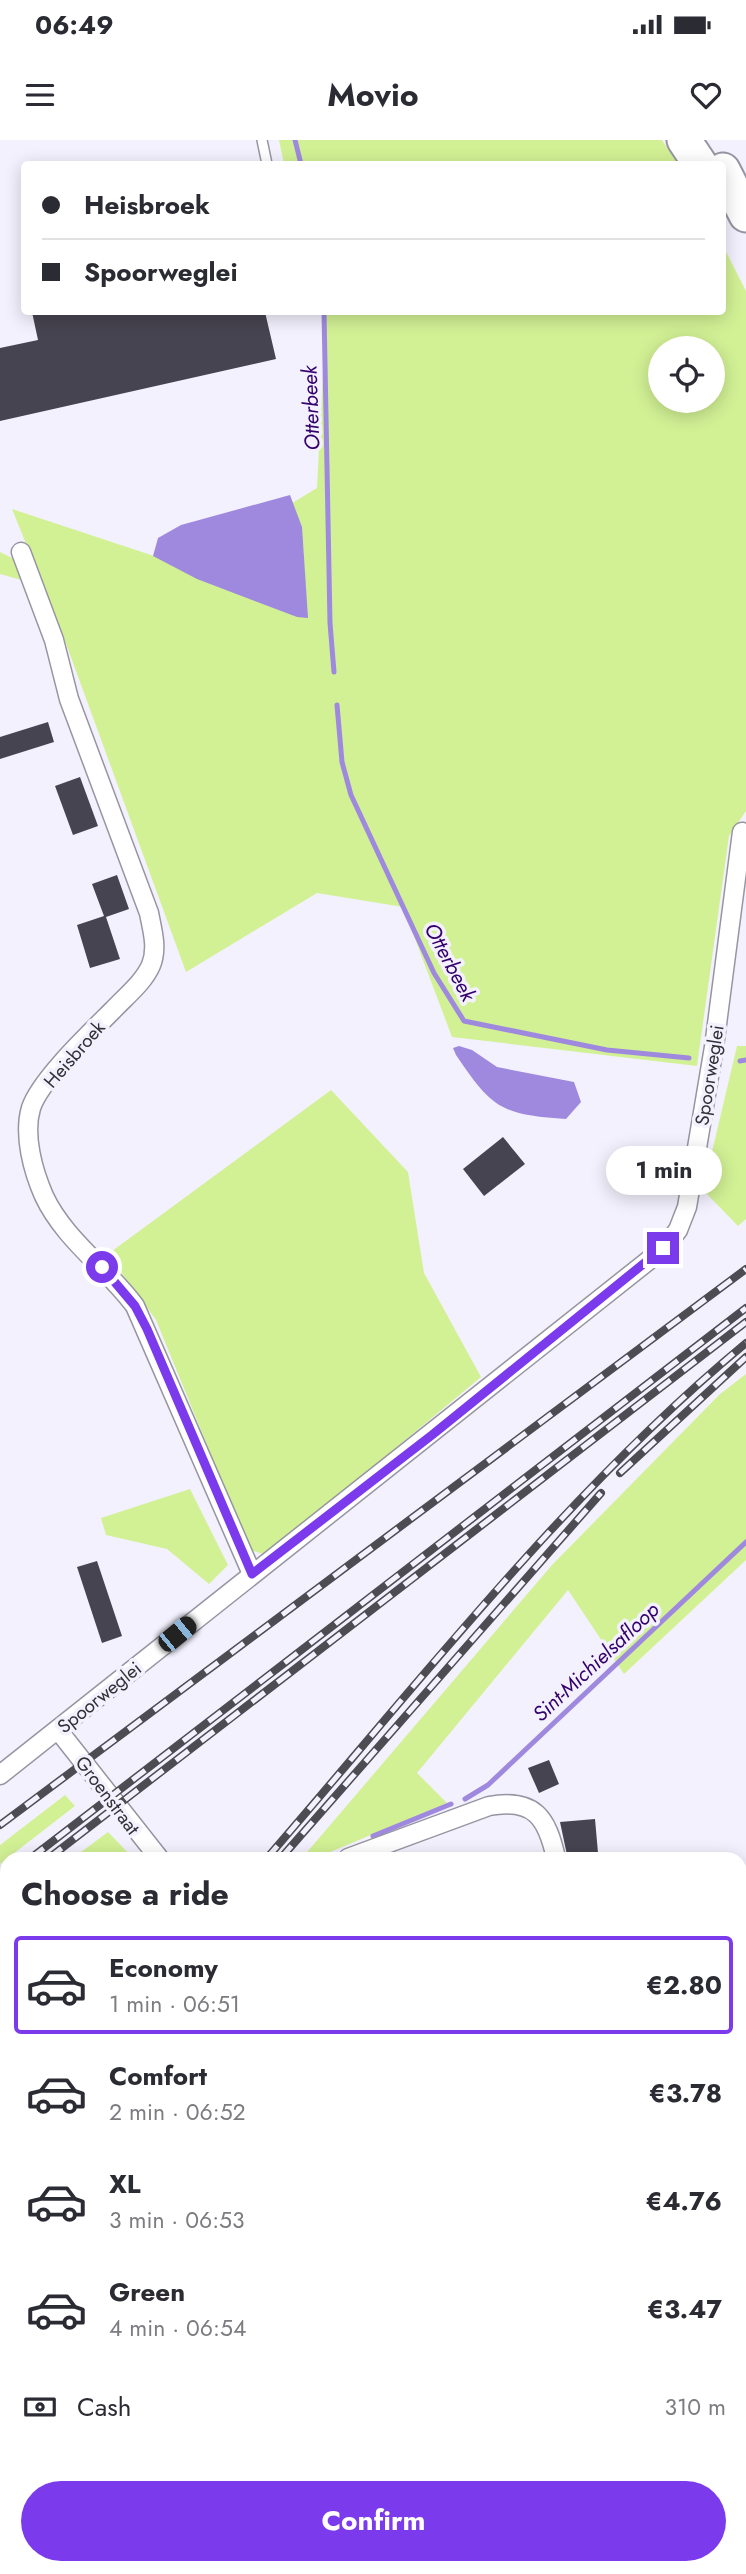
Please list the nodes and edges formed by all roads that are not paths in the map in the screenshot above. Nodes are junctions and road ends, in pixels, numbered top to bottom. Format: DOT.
graph roads {
  1 [pos="262,140"];
  2 [pos="684,140"];
  3 [pos="707,140"];
  4 [pos="266,161"];
  5 [pos="698,161"];
  6 [pos="718,161"];
  7 [pos="726,176"];
  8 [pos="726,194"];
  9 [pos="746,217"];
  10 [pos="21,552"];
  11 [pos="741,832"];
  12 [pos="740,889"];
  13 [pos="252,1574"];
  14 [pos="58,1730"];
  15 [pos="0,1775"];
  16 [pos="154,1852"];
  17 [pos="364,1852"];
  18 [pos="554,1852"];
  1 -- 4 [label="lane"];
  2 -- 5 [label="highway"];
  3 -- 6 [label="highway"];
  7 -- 9 [label="highway"];
  8 -- 9 [label="highway"];
  10 -- 13 [label="street, Heisbroek"];
  11 -- 12 [label="street, Spoorweglei"];
  12 -- 13 [label="street, Spoorweglei"];
  13 -- 14 [label="street, Spoorweglei"];
  14 -- 15 [label="street, Spoorweglei"];
  14 -- 16 [label="street, Groenstraat"];
  17 -- 18 [label="street"];
}
